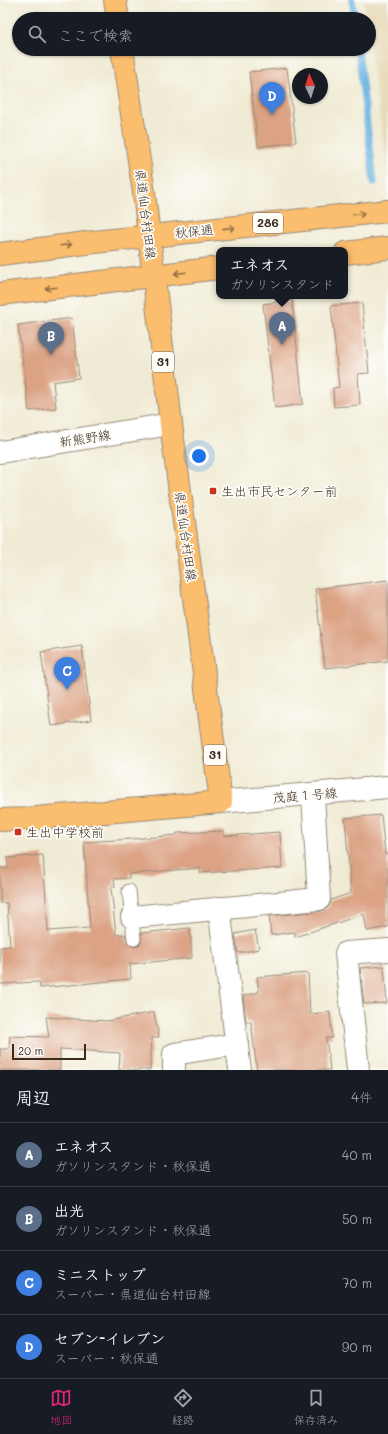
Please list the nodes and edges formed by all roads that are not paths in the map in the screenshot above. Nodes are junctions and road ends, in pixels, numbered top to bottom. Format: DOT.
graph roads {
  1 [pos="115,0"];
  2 [pos="117,12"];
  3 [pos="123,56"];
  4 [pos="388,211"];
  5 [pos="149,236"];
  6 [pos="388,248"];
  7 [pos="0,254"];
  8 [pos="348,254"];
  9 [pos="216,268"];
  10 [pos="153,276"];
  11 [pos="0,294"];
  12 [pos="171,424"];
  13 [pos="0,452"];
  14 [pos="388,787"];
  15 [pos="313,795"];
  16 [pos="221,802"];
  17 [pos="0,820"];
  18 [pos="130,891"];
  19 [pos="219,908"];
  20 [pos="132,917"];
  21 [pos="134,940"];
  22 [pos="388,950"];
  23 [pos="237,1044"];
  24 [pos="174,1070"];
  25 [pos="240,1070"];
  26 [pos="358,1070"];
  1 -- 2 [label="main road"];
  3 -- 5 [label="main road, 県道仙台村田線 / 31"];
  5 -- 4 [label="main road, 秋保通 / 286, one-way"];
  7 -- 5 [label="main road, 秋保通 / 286, one-way"];
  5 -- 10 [label="main road, 県道仙台村田線 / 31"];
  6 -- 8 [label="main road"];
  9 -- 10 [label="main road, one-way"];
  10 -- 11 [label="main road, one-way"];
  10 -- 12 [label="main road, 県道仙台村田線 / 31"];
  12 -- 13 [label="street, 新熊野線"];
  12 -- 16 [label="main road, 県道仙台村田線 / 31"];
  14 -- 15 [label="street, 茂庭１号線"];
  15 -- 16 [label="street, 茂庭１号線"];
  15 -- 19 [label="street"];
  16 -- 17 [label="main road"];
  18 -- 20 [label="lane"];
  19 -- 20 [label="street"];
  19 -- 23 [label="street"];
  20 -- 21 [label="lane"];
  22 -- 26 [label="street"];
  23 -- 24 [label="street"];
  23 -- 25 [label="street"];
}
